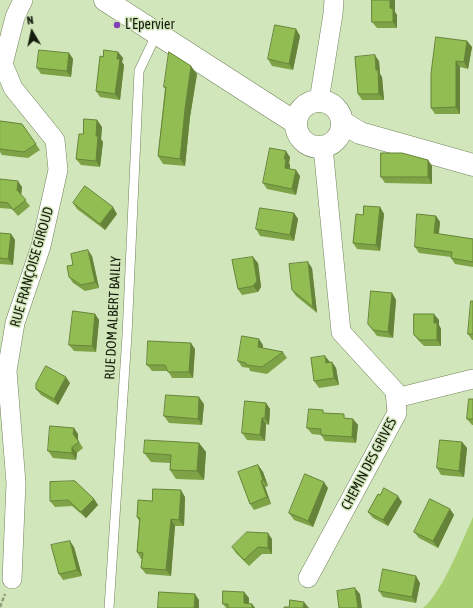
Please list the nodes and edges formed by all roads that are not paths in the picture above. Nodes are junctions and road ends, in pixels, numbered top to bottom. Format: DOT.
graph roads {
  1 [pos="23,0"];
  2 [pos="105,0"];
  3 [pos="334,0"];
  4 [pos="157,33"];
  5 [pos="320,101"];
  6 [pos="298,117"];
  7 [pos="348,129"];
  8 [pos="323,147"];
  9 [pos="473,165"];
  10 [pos="473,379"];
  11 [pos="396,398"];
  12 [pos="308,578"];
  13 [pos="12,579"];
  14 [pos="109,608"];
  1 -- 13 [label="street, RUE FRANÇOISE GIROUD"];
  2 -- 4 [label="street"];
  3 -- 5 [label="street"];
  4 -- 6 [label="street"];
  4 -- 14 [label="lane, RUE DOM ALBERT BAILLY"];
  5 -- 6 [label="street"];
  5 -- 7 [label="street"];
  6 -- 8 [label="street"];
  7 -- 8 [label="street"];
  7 -- 9 [label="street"];
  8 -- 11 [label="street, CHEMIN DES GRIVES"];
  10 -- 11 [label="street"];
  11 -- 12 [label="street, CHEMIN DES GRIVES"];
}
